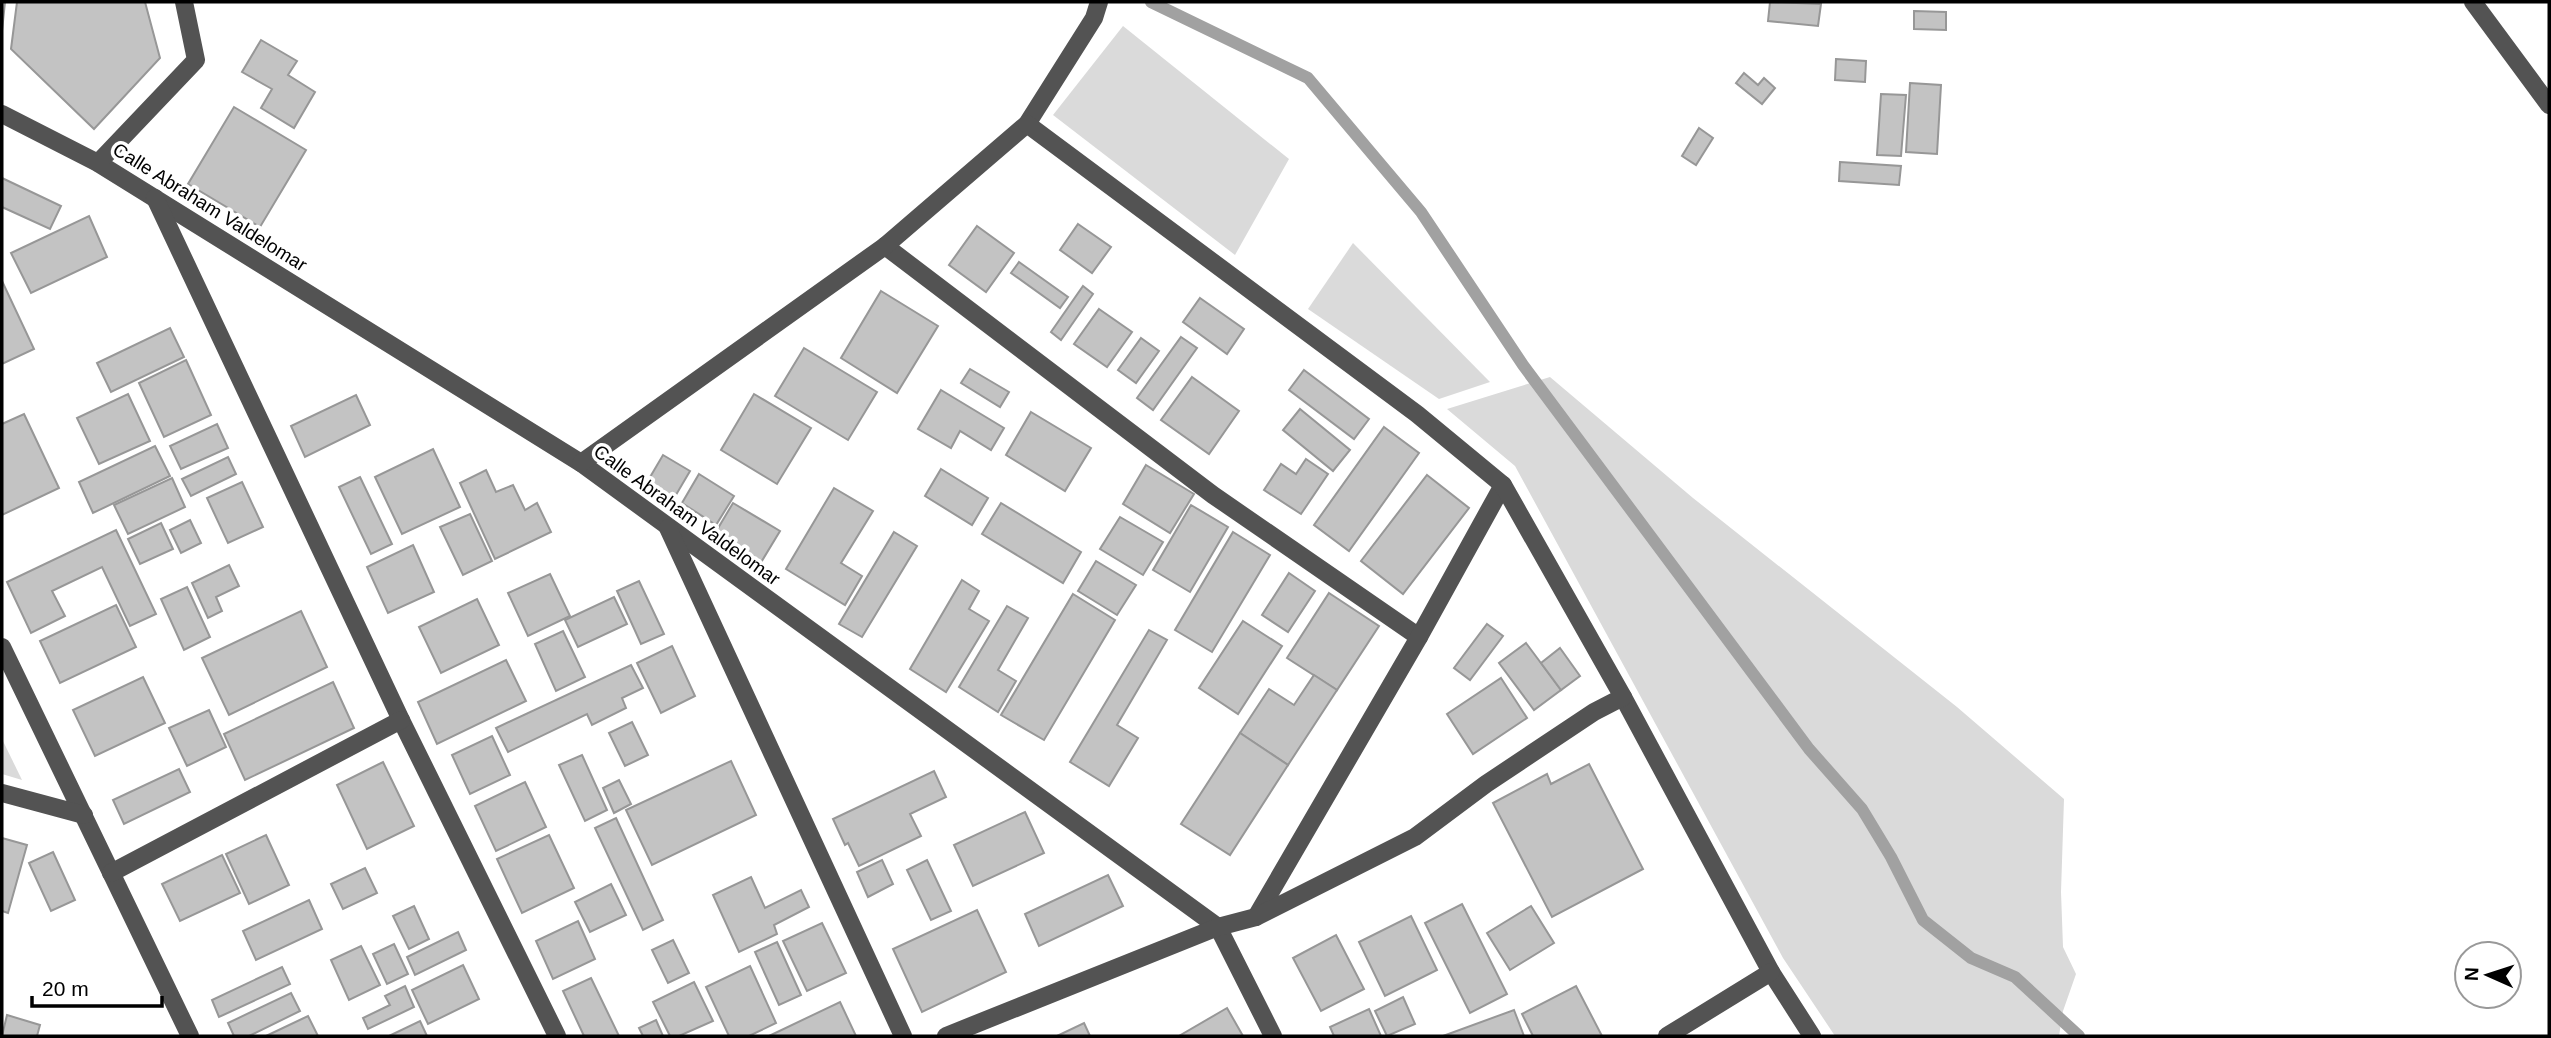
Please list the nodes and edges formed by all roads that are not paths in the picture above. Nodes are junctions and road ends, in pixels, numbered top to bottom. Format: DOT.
graph roads {
  1 [pos="184,2"];
  2 [pos="2473,2"];
  3 [pos="1097,10"];
  4 [pos="2549,106"];
  5 [pos="2,114"];
  6 [pos="1027,124"];
  7 [pos="98,163"];
  8 [pos="156,198"];
  9 [pos="885,246"];
  10 [pos="581,463"];
  11 [pos="1503,485"];
  12 [pos="667,526"];
  13 [pos="1419,638"];
  14 [pos="2,647"];
  15 [pos="1623,697"];
  16 [pos="401,720"];
  17 [pos="2,793"];
  18 [pos="84,815"];
  19 [pos="111,873"];
  20 [pos="1256,917"];
  21 [pos="1218,927"];
  22 [pos="1771,972"];
  23 [pos="190,1036"];
  24 [pos="557,1036"];
  25 [pos="903,1036"];
  26 [pos="946,1036"];
  27 [pos="1273,1036"];
  28 [pos="1667,1036"];
  29 [pos="1812,1036"];
  1 -- 7 [label="street"];
  2 -- 4 [label="street"];
  3 -- 6 [label="street"];
  5 -- 7 [label="street, Calle Abraham Valdelomar"];
  6 -- 9 [label="street"];
  6 -- 11 [label="street"];
  7 -- 8 [label="street, Calle Abraham Valdelomar"];
  8 -- 10 [label="street, Calle Abraham Valdelomar"];
  8 -- 16 [label="street"];
  9 -- 10 [label="street"];
  9 -- 13 [label="street"];
  10 -- 12 [label="street, Calle Abraham Valdelomar"];
  11 -- 13 [label="street"];
  11 -- 15 [label="street"];
  12 -- 21 [label="street, Calle Abraham Valdelomar"];
  12 -- 25 [label="street"];
  13 -- 20 [label="street"];
  14 -- 18 [label="street"];
  15 -- 20 [label="street"];
  15 -- 22 [label="street"];
  16 -- 19 [label="street"];
  16 -- 24 [label="street"];
  17 -- 18 [label="street"];
  18 -- 19 [label="street"];
  19 -- 23 [label="street"];
  20 -- 21 [label="street"];
  21 -- 26 [label="street"];
  21 -- 27 [label="street, Calle Abraham Valdelomar"];
  22 -- 28 [label="street"];
  22 -- 29 [label="street"];
}
